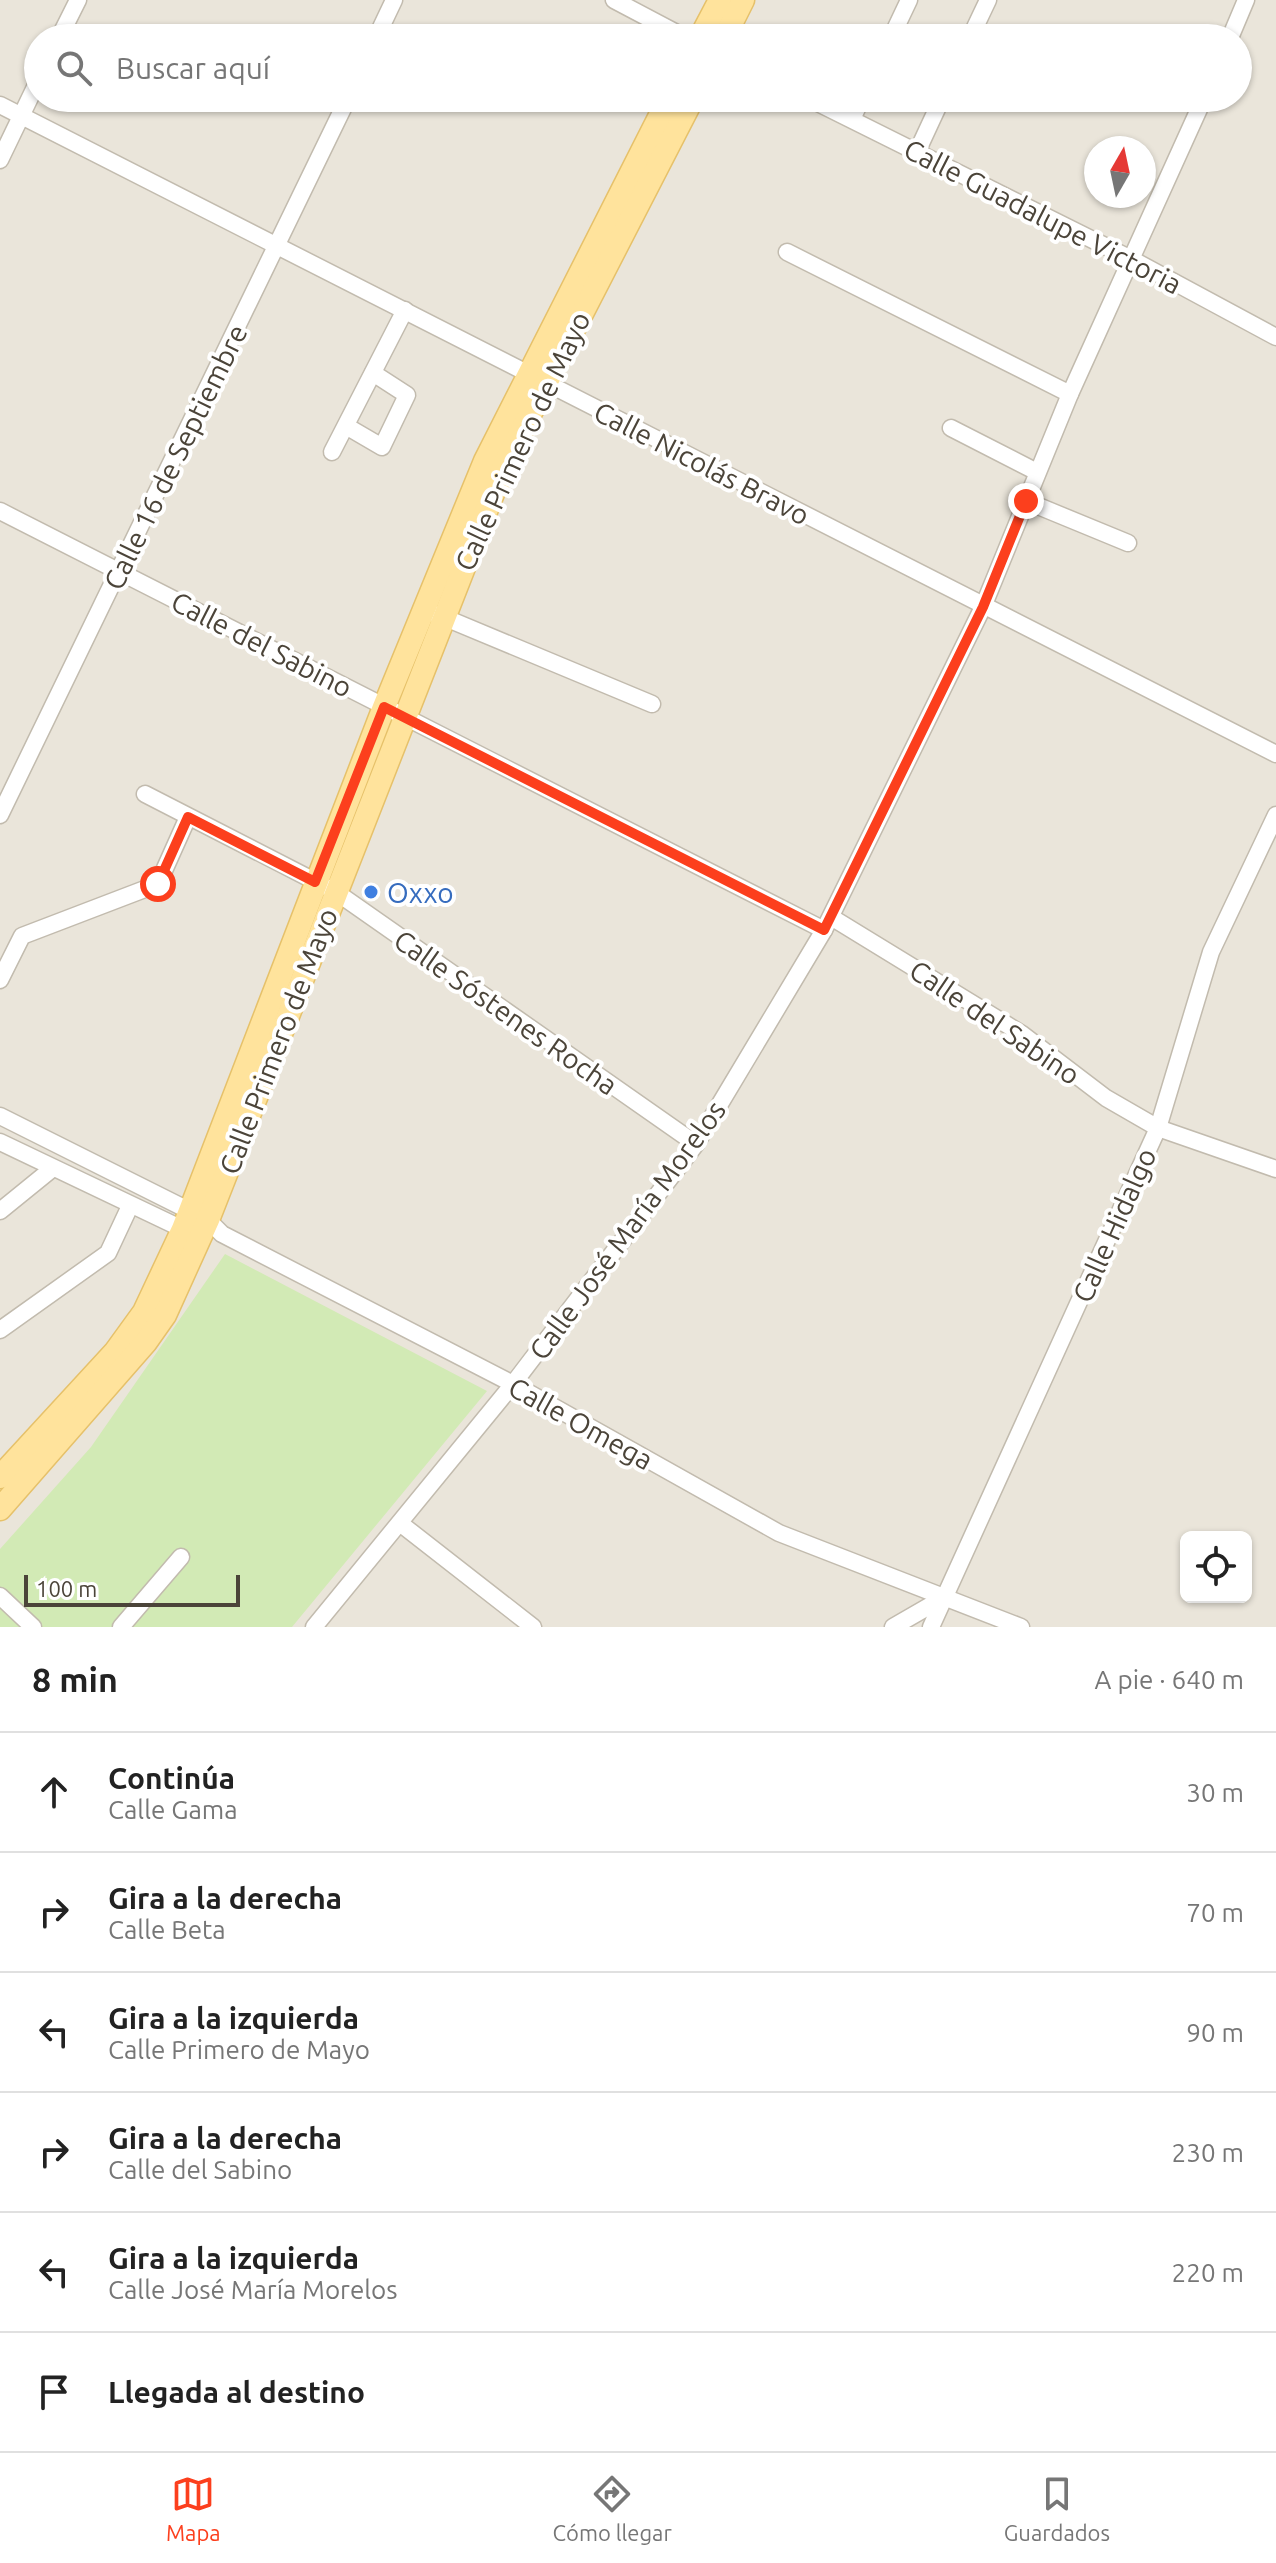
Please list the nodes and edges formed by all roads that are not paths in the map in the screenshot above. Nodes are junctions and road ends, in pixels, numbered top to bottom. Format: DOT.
graph roads {
  1 [pos="78,0"];
  2 [pos="394,0"];
  3 [pos="614,0"];
  4 [pos="720,0"];
  5 [pos="743,0"];
  6 [pos="909,0"];
  7 [pos="988,0"];
  8 [pos="1246,0"];
  9 [pos="66,24"];
  10 [pos="383,24"];
  11 [pos="659,24"];
  12 [pos="707,24"];
  13 [pos="731,24"];
  14 [pos="898,24"];
  15 [pos="977,24"];
  16 [pos="1236,24"];
  17 [pos="0,105"];
  18 [pos="24,109"];
  19 [pos="341,112"];
  20 [pos="662,112"];
  21 [pos="685,112"];
  22 [pos="837,112"];
  23 [pos="855,112"];
  24 [pos="936,112"];
  25 [pos="1198,112"];
  26 [pos="21,115"];
  27 [pos="852,119"];
  28 [pos="917,152"];
  29 [pos="0,160"];
  30 [pos="278,246"];
  31 [pos="787,252"];
  32 [pos="1133,260"];
  33 [pos="405,310"];
  34 [pos="1276,337"];
  35 [pos="373,373"];
  36 [pos="536,377"];
  37 [pos="1070,394"];
  38 [pos="346,426"];
  39 [pos="951,428"];
  40 [pos="332,452"];
  41 [pos="1037,472"];
  42 [pos="1026,501"];
  43 [pos="0,511"];
  44 [pos="1128,543"];
  45 [pos="120,572"];
  46 [pos="983,607"];
  47 [pos="433,613"];
  48 [pos="652,704"];
  49 [pos="394,711"];
  50 [pos="1276,754"];
  51 [pos="145,794"];
  52 [pos="0,815"];
  53 [pos="1276,815"];
  54 [pos="188,817"];
  55 [pos="315,882"];
  56 [pos="336,892"];
  57 [pos="828,923"];
  58 [pos="0,980"];
  59 [pos="0,1116"];
  60 [pos="1158,1128"];
  61 [pos="0,1142"];
  62 [pos="696,1144"];
  63 [pos="53,1168"];
  64 [pos="1276,1169"];
  65 [pos="130,1206"];
  66 [pos="0,1211"];
  67 [pos="200,1226"];
  68 [pos="0,1330"];
  69 [pos="513,1384"];
  70 [pos="0,1477"];
  71 [pos="0,1509"];
  72 [pos="401,1524"];
  73 [pos="181,1557"];
  74 [pos="0,1596"];
  75 [pos="947,1597"];
  76 [pos="33,1627"];
  77 [pos="121,1627"];
  78 [pos="314,1627"];
  79 [pos="533,1627"];
  80 [pos="893,1627"];
  81 [pos="931,1627"];
  82 [pos="1021,1627"];
  1 -- 9 [label="street"];
  2 -- 10 [label="street"];
  3 -- 11 [label="street"];
  4 -- 12 [label="main road"];
  5 -- 13 [label="main road"];
  6 -- 14 [label="street"];
  7 -- 15 [label="street"];
  8 -- 16 [label="street"];
  17 -- 26 [label="street, Calle Nicolás Bravo"];
  18 -- 26 [label="street"];
  19 -- 30 [label="street, Calle 16 de Septiembre"];
  20 -- 36 [label="main road, Calle Primero de Mayo"];
  21 -- 36 [label="main road, Calle Primero de Mayo"];
  22 -- 27 [label="street, Calle Guadalupe Victoria"];
  23 -- 27 [label="street"];
  24 -- 28 [label="street"];
  25 -- 32 [label="street, Calle José María Morelos"];
  26 -- 29 [label="street"];
  26 -- 30 [label="street, Calle Nicolás Bravo"];
  27 -- 28 [label="street, Calle Guadalupe Victoria"];
  28 -- 32 [label="street, Calle Guadalupe Victoria"];
  30 -- 33 [label="street, Calle Nicolás Bravo"];
  30 -- 45 [label="street, Calle 16 de Septiembre"];
  31 -- 37 [label="street"];
  32 -- 34 [label="street, Calle Guadalupe Victoria"];
  32 -- 37 [label="street, Calle José María Morelos"];
  33 -- 35 [label="street"];
  33 -- 36 [label="street, Calle Nicolás Bravo"];
  35 -- 38 [label="street"];
  35 -- 38 [label="street"];
  36 -- 46 [label="street, Calle Nicolás Bravo"];
  36 -- 47 [label="main road, Calle Primero de Mayo"];
  37 -- 41 [label="street, Calle José María Morelos"];
  38 -- 40 [label="street"];
  39 -- 41 [label="street"];
  41 -- 42 [label="street, Calle José María Morelos"];
  42 -- 44 [label="street"];
  42 -- 46 [label="street, Calle José María Morelos"];
  43 -- 45 [label="street, Calle del Sabino"];
  45 -- 49 [label="street, Calle del Sabino"];
  45 -- 52 [label="street, Calle 16 de Septiembre"];
  46 -- 50 [label="street, Calle Nicolás Bravo"];
  46 -- 57 [label="street, Calle José María Morelos"];
  47 -- 48 [label="street"];
  47 -- 49 [label="main road, Calle Primero de Mayo"];
  49 -- 55 [label="main road, Calle Primero de Mayo"];
  49 -- 56 [label="main road, Calle Primero de Mayo"];
  49 -- 57 [label="street, Calle del Sabino"];
  51 -- 54 [label="street, Calle Sóstenes Rocha"];
  53 -- 60 [label="street, Calle Hidalgo"];
  54 -- 55 [label="street, Calle Sóstenes Rocha"];
  54 -- 58 [label="street"];
  55 -- 56 [label="street, Calle Sóstenes Rocha"];
  55 -- 67 [label="main road, Calle Primero de Mayo"];
  56 -- 62 [label="street, Calle Sóstenes Rocha"];
  56 -- 67 [label="main road, Calle Primero de Mayo"];
  57 -- 60 [label="street, Calle del Sabino"];
  57 -- 62 [label="street, Calle José María Morelos"];
  59 -- 67 [label="street, Calle Omega"];
  60 -- 64 [label="street, Calle del Sabino"];
  60 -- 75 [label="street, Calle Hidalgo"];
  61 -- 63 [label="street, Calle Omega"];
  62 -- 69 [label="street, Calle José María Morelos"];
  63 -- 65 [label="street, Calle Omega"];
  63 -- 66 [label="street"];
  65 -- 67 [label="street, Calle Omega"];
  65 -- 68 [label="street"];
  67 -- 69 [label="street, Calle Omega"];
  67 -- 70 [label="main road, Calle Primero de Mayo"];
  67 -- 71 [label="main road, Calle Primero de Mayo"];
  69 -- 72 [label="street, Calle José María Morelos"];
  69 -- 75 [label="street, Calle Omega"];
  72 -- 78 [label="street, Calle José María Morelos"];
  72 -- 79 [label="street"];
  73 -- 77 [label="street"];
  74 -- 76 [label="street"];
  75 -- 80 [label="street"];
  75 -- 81 [label="street, Calle Hidalgo"];
  75 -- 82 [label="street, Calle Omega"];
}
